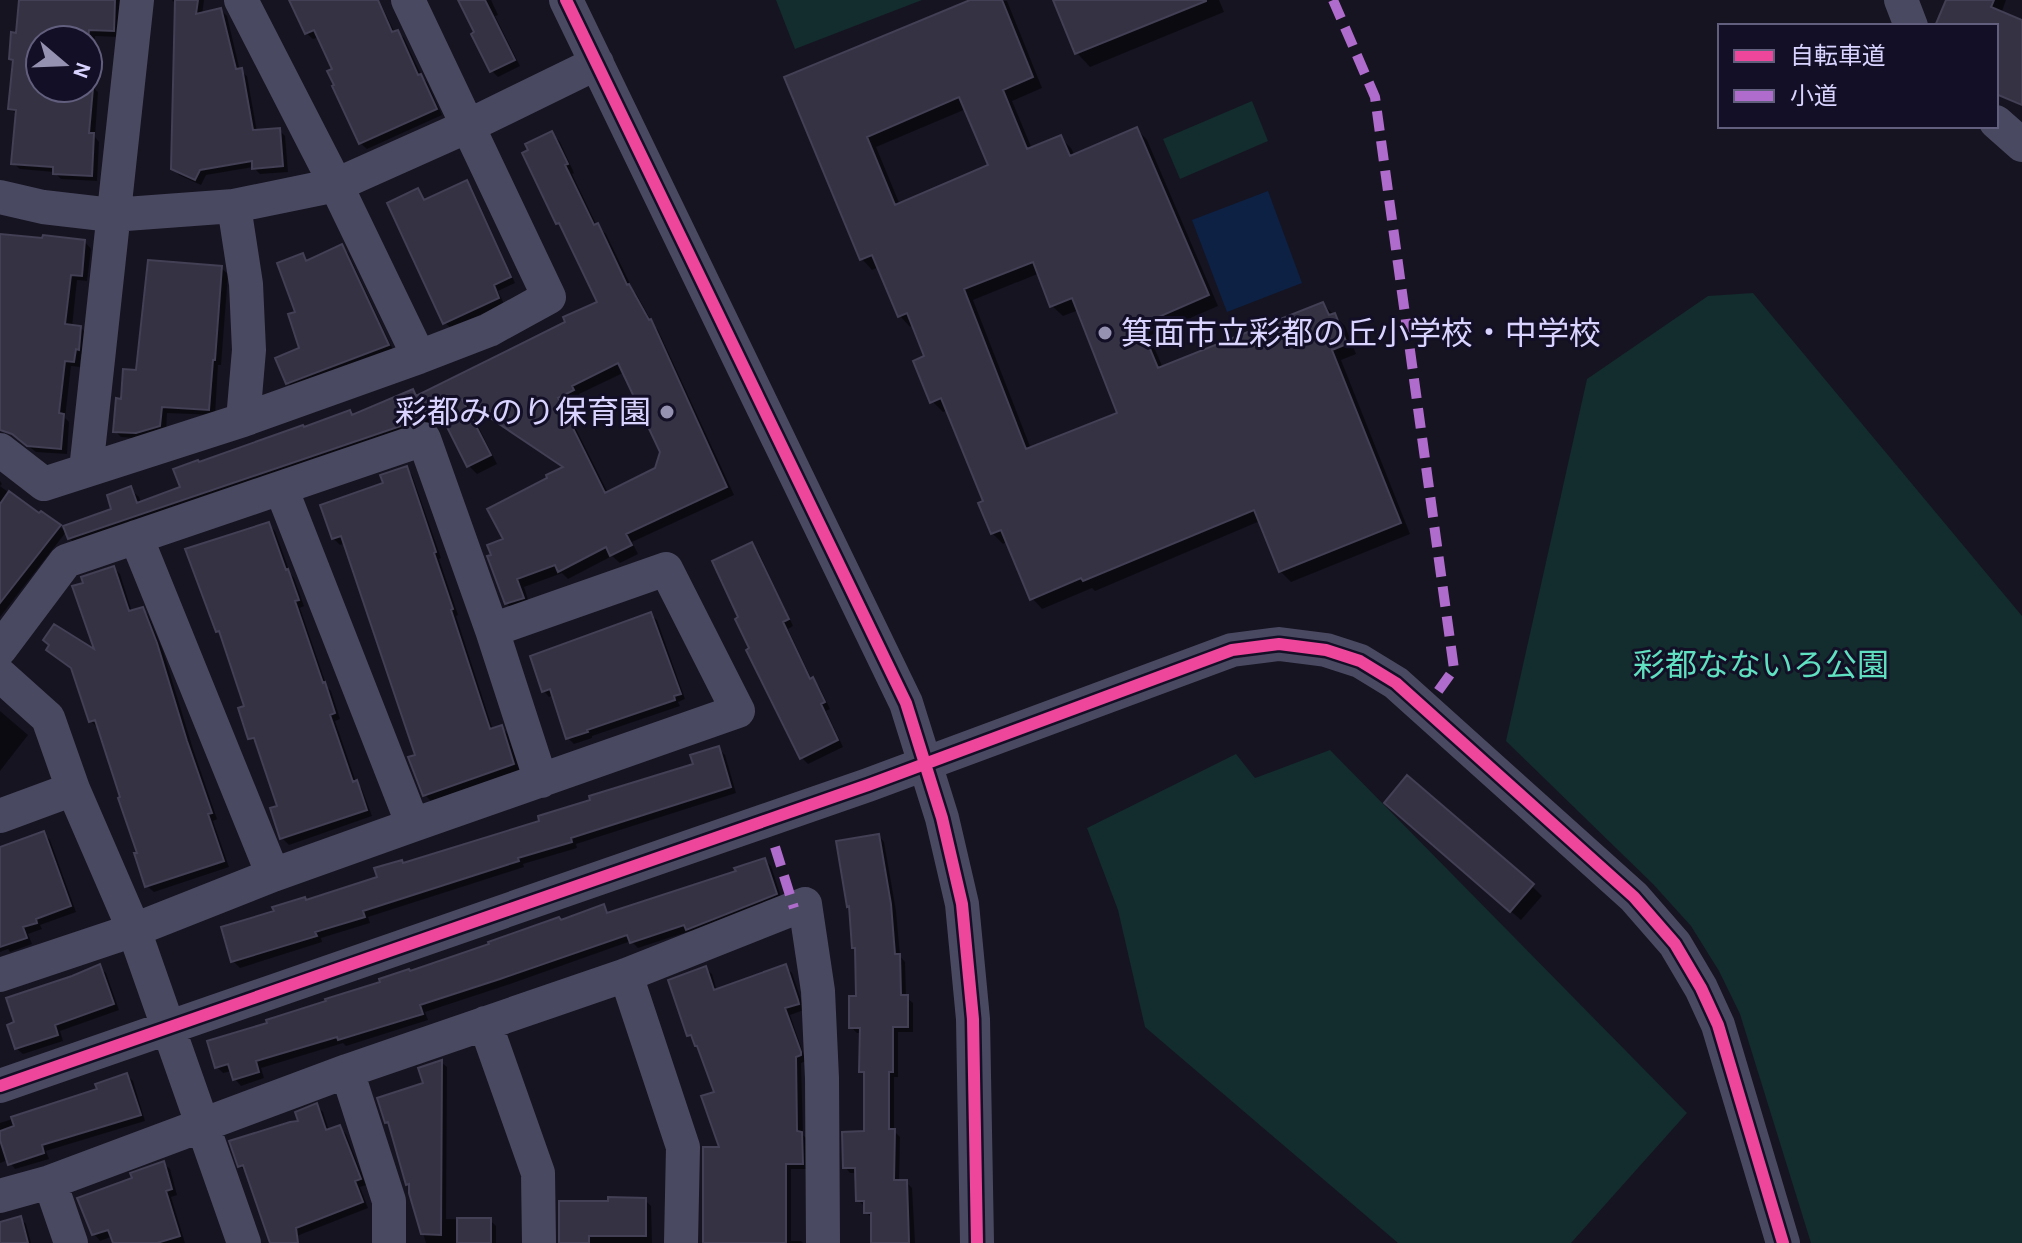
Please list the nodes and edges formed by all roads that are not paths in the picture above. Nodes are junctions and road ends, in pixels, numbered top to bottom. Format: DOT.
graph roads {
  1 [pos="137,0"];
  2 [pos="241,0"];
  3 [pos="408,0"];
  4 [pos="566,0"];
  5 [pos="1901,0"];
  6 [pos="1910,24"];
  7 [pos="597,63"];
  8 [pos="1998,124"];
  9 [pos="468,126"];
  10 [pos="2022,145"];
  11 [pos="336,185"];
  12 [pos="0,197"];
  13 [pos="234,206"];
  14 [pos="112,215"];
  15 [pos="419,357"];
  16 [pos="243,420"];
  17 [pos="0,450"];
  18 [pos="86,470"];
  19 [pos="281,488"];
  20 [pos="136,537"];
  21 [pos="492,630"];
  22 [pos="0,649"];
  23 [pos="0,675"];
  24 [pos="924,763"];
  25 [pos="541,781"];
  26 [pos="73,789"];
  27 [pos="0,816"];
  28 [pos="413,825"];
  29 [pos="273,875"];
  30 [pos="134,930"];
  31 [pos="0,975"];
  32 [pos="626,975"];
  33 [pos="485,1023"];
  34 [pos="169,1027"];
  35 [pos="347,1071"];
  36 [pos="0,1086"];
  37 [pos="201,1125"];
  38 [pos="50,1182"];
  39 [pos="0,1196"];
  40 [pos="71,1243"];
  41 [pos="244,1243"];
  42 [pos="389,1243"];
  43 [pos="539,1243"];
  44 [pos="681,1243"];
  45 [pos="823,1243"];
  46 [pos="977,1243"];
  47 [pos="1783,1243"];
  1 -- 14 [label="street"];
  2 -- 11 [label="street"];
  3 -- 9 [label="street"];
  4 -- 7 [label="street"];
  5 -- 6 [label="street"];
  7 -- 9 [label="street"];
  7 -- 24 [label="street"];
  8 -- 10 [label="street"];
  9 -- 11 [label="street"];
  9 -- 15 [label="street"];
  11 -- 13 [label="street"];
  11 -- 15 [label="street"];
  12 -- 14 [label="street"];
  13 -- 14 [label="street"];
  13 -- 16 [label="street"];
  14 -- 18 [label="street"];
  15 -- 16 [label="street"];
  16 -- 18 [label="street"];
  17 -- 18 [label="street"];
  19 -- 20 [label="street"];
  19 -- 21 [label="street"];
  19 -- 28 [label="street"];
  20 -- 22 [label="street"];
  20 -- 29 [label="street"];
  21 -- 25 [label="street"];
  21 -- 25 [label="street"];
  23 -- 26 [label="street"];
  24 -- 34 [label="street"];
  24 -- 46 [label="street"];
  24 -- 47 [label="street"];
  25 -- 28 [label="street"];
  26 -- 27 [label="street"];
  26 -- 30 [label="street"];
  28 -- 29 [label="street"];
  29 -- 30 [label="street"];
  30 -- 31 [label="street"];
  30 -- 34 [label="street"];
  32 -- 33 [label="street"];
  32 -- 44 [label="street"];
  32 -- 45 [label="street"];
  33 -- 35 [label="street"];
  33 -- 43 [label="street"];
  34 -- 36 [label="street"];
  34 -- 37 [label="street"];
  35 -- 37 [label="street"];
  35 -- 42 [label="street"];
  37 -- 38 [label="street"];
  37 -- 41 [label="street"];
  38 -- 39 [label="street"];
  38 -- 40 [label="street"];
}
